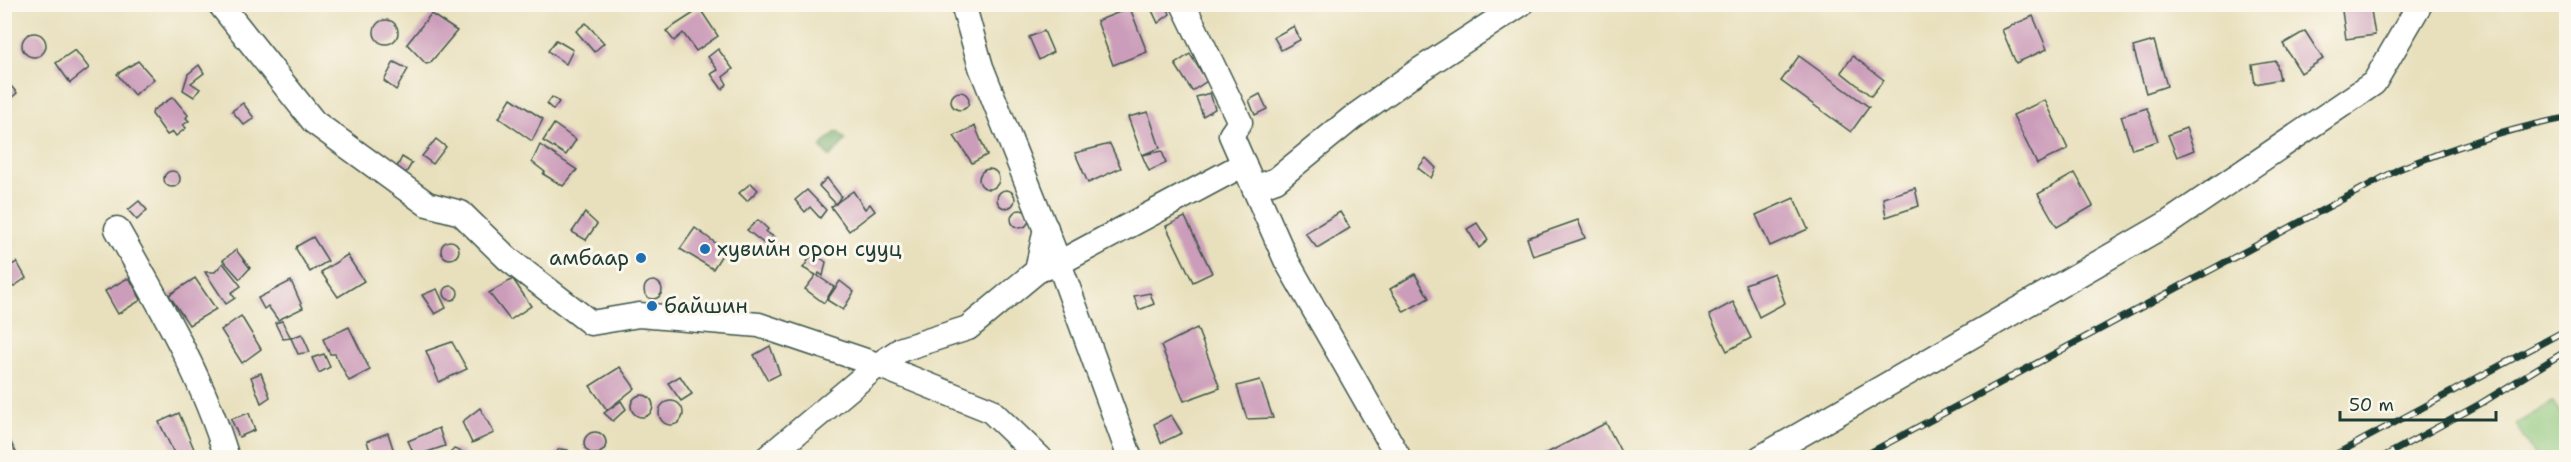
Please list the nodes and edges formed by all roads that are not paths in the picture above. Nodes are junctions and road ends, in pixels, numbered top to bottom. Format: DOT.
graph roads {
  1 [pos="220,4"];
  2 [pos="963,4"];
  3 [pos="1184,4"];
  4 [pos="1521,4"];
  5 [pos="2420,4"];
  6 [pos="1244,164"];
  7 [pos="1254,188"];
  8 [pos="117,229"];
  9 [pos="1048,267"];
  10 [pos="878,365"];
  11 [pos="227,458"];
  12 [pos="767,458"];
  13 [pos="1040,458"];
  14 [pos="1130,458"];
  15 [pos="1399,458"];
  16 [pos="1760,458"];
  1 -- 10 [label="street"];
  2 -- 9 [label="street"];
  3 -- 6 [label="street"];
  4 -- 7 [label="street"];
  5 -- 16 [label="street"];
  6 -- 7 [label="street"];
  6 -- 9 [label="street"];
  7 -- 15 [label="street"];
  8 -- 11 [label="street"];
  9 -- 10 [label="street"];
  9 -- 14 [label="street"];
  10 -- 12 [label="street"];
  10 -- 13 [label="street"];
}
